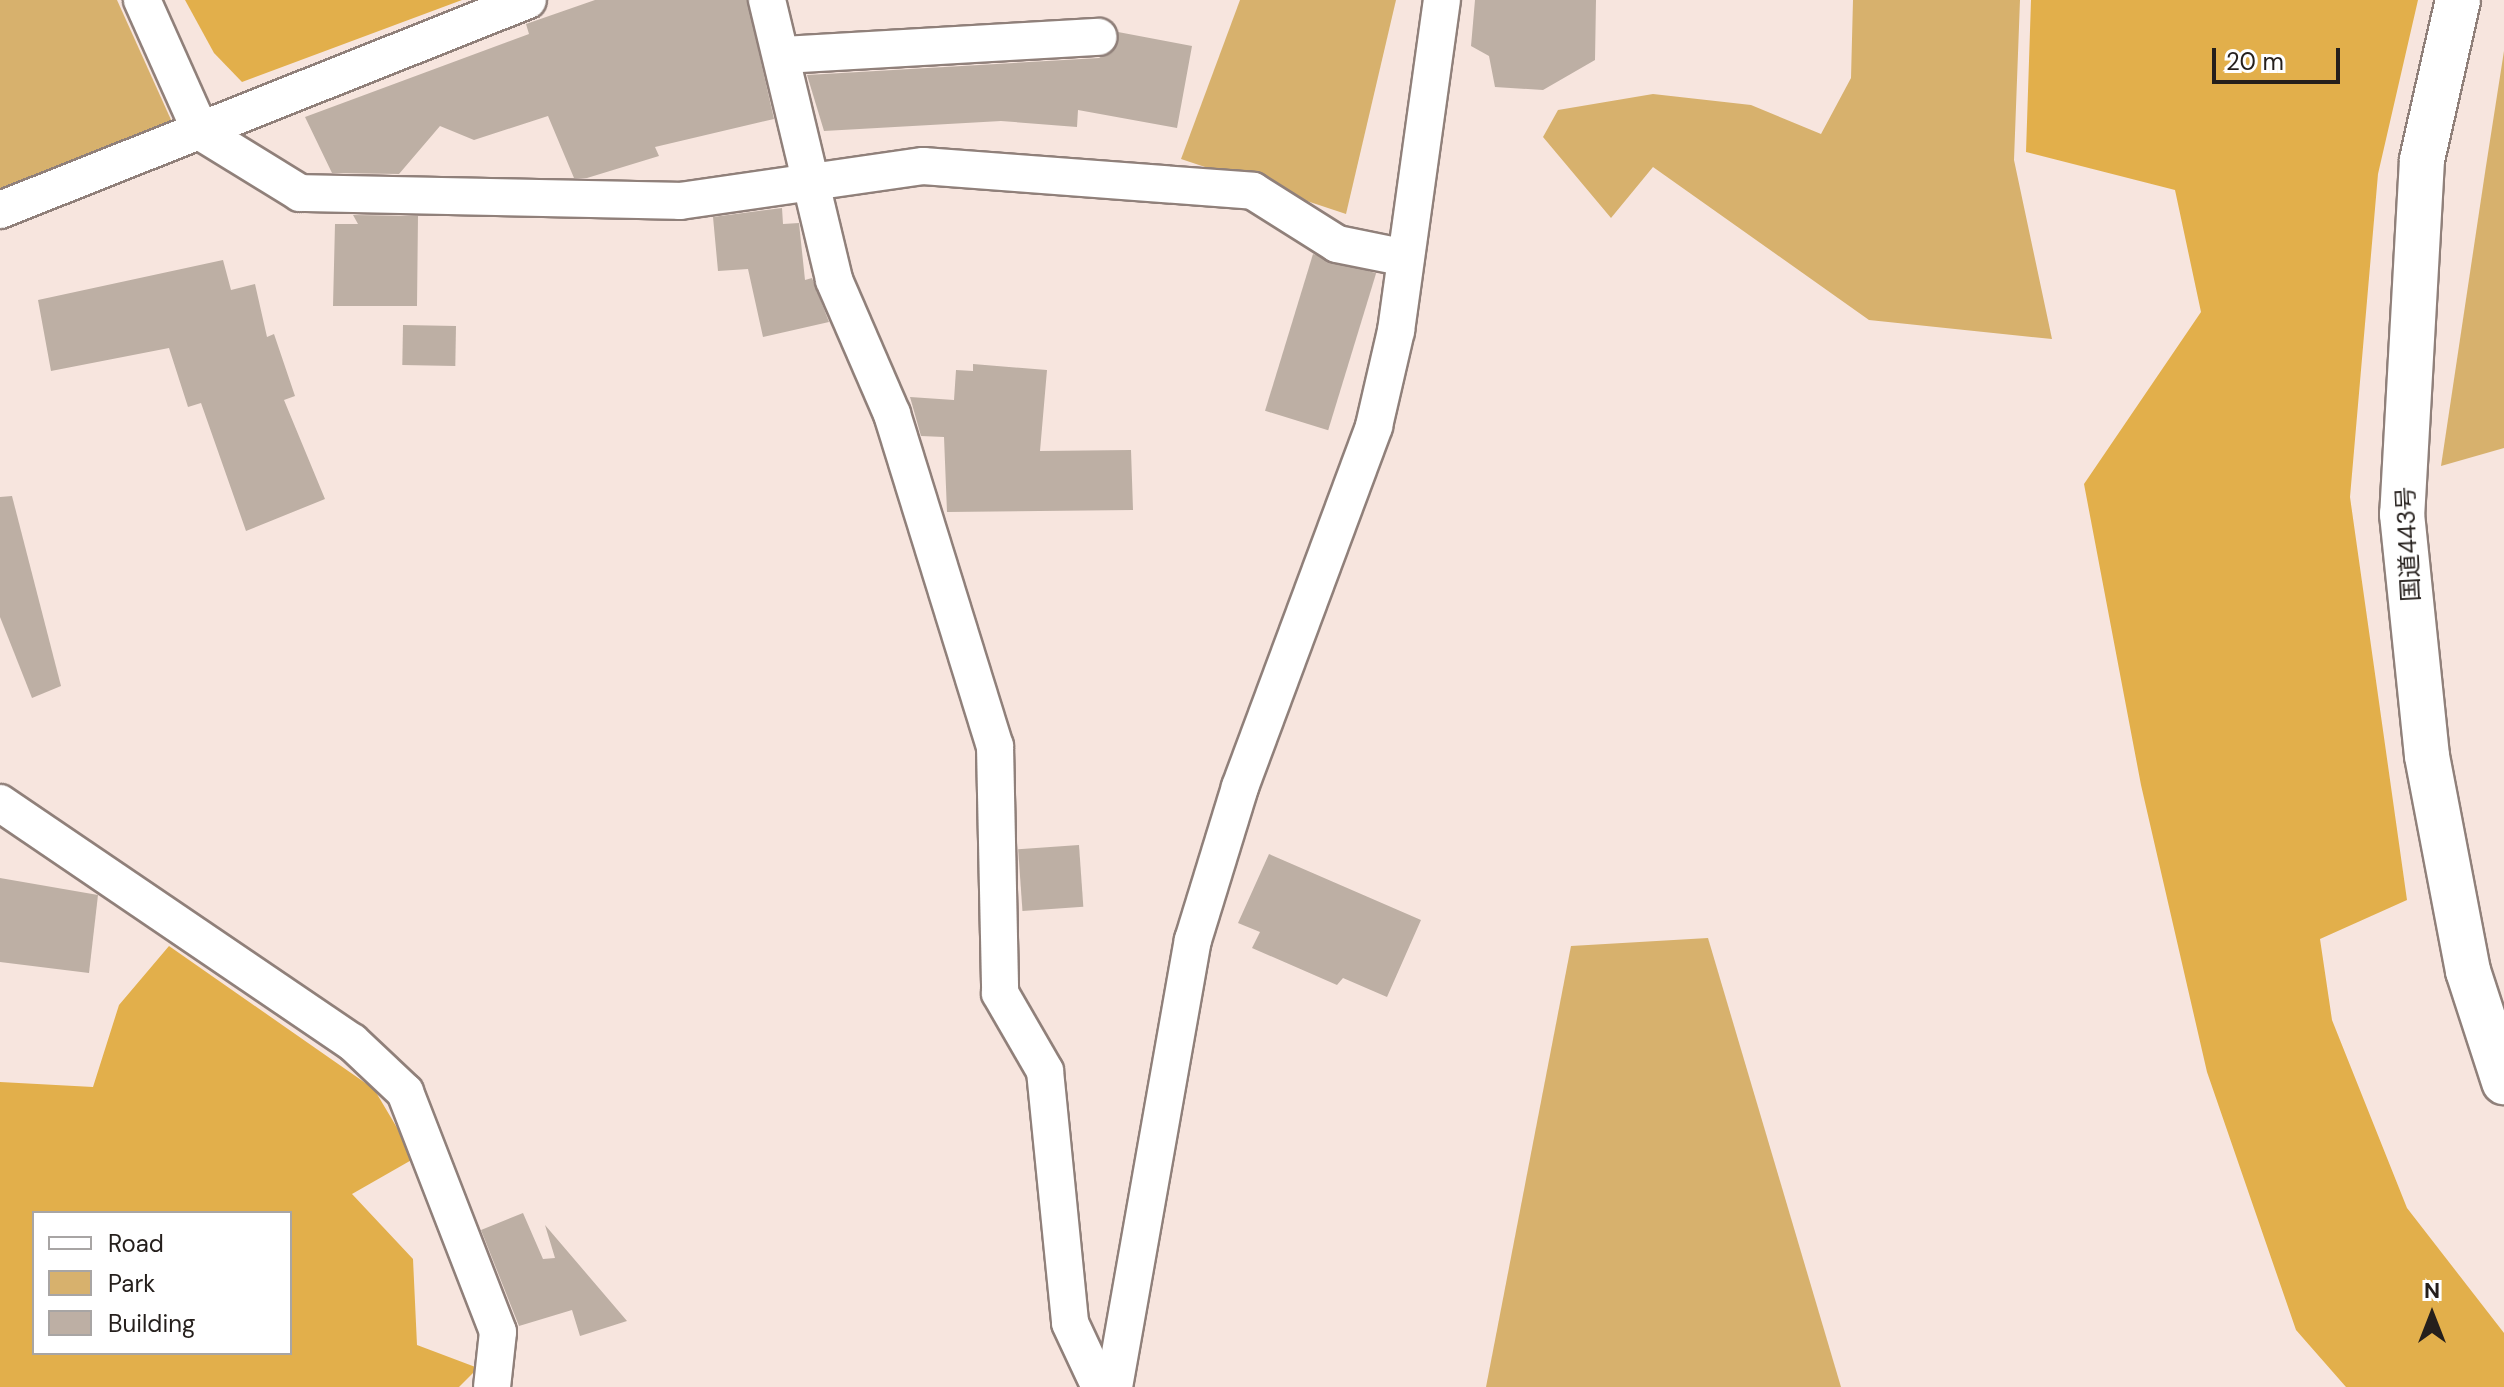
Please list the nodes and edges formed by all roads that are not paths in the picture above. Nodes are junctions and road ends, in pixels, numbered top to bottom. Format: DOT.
graph roads {
  1 [pos="142,0"];
  2 [pos="528,0"];
  3 [pos="767,0"];
  4 [pos="1442,0"];
  5 [pos="2458,0"];
  6 [pos="1098,37"];
  7 [pos="784,55"];
  8 [pos="201,132"];
  9 [pos="811,185"];
  10 [pos="0,210"];
  11 [pos="1406,258"];
  12 [pos="0,803"];
  13 [pos="2504,1082"];
  14 [pos="492,1387"];
  15 [pos="1100,1387"];
  16 [pos="1114,1387"];
  1 -- 8 [label="street"];
  2 -- 8 [label="street"];
  3 -- 7 [label="street"];
  4 -- 11 [label="street"];
  5 -- 13 [label="highway, 国道443号"];
  6 -- 7 [label="street"];
  7 -- 9 [label="street"];
  8 -- 9 [label="street"];
  8 -- 10 [label="street"];
  9 -- 11 [label="street"];
  9 -- 15 [label="street"];
  11 -- 16 [label="street"];
  12 -- 14 [label="street"];
}
